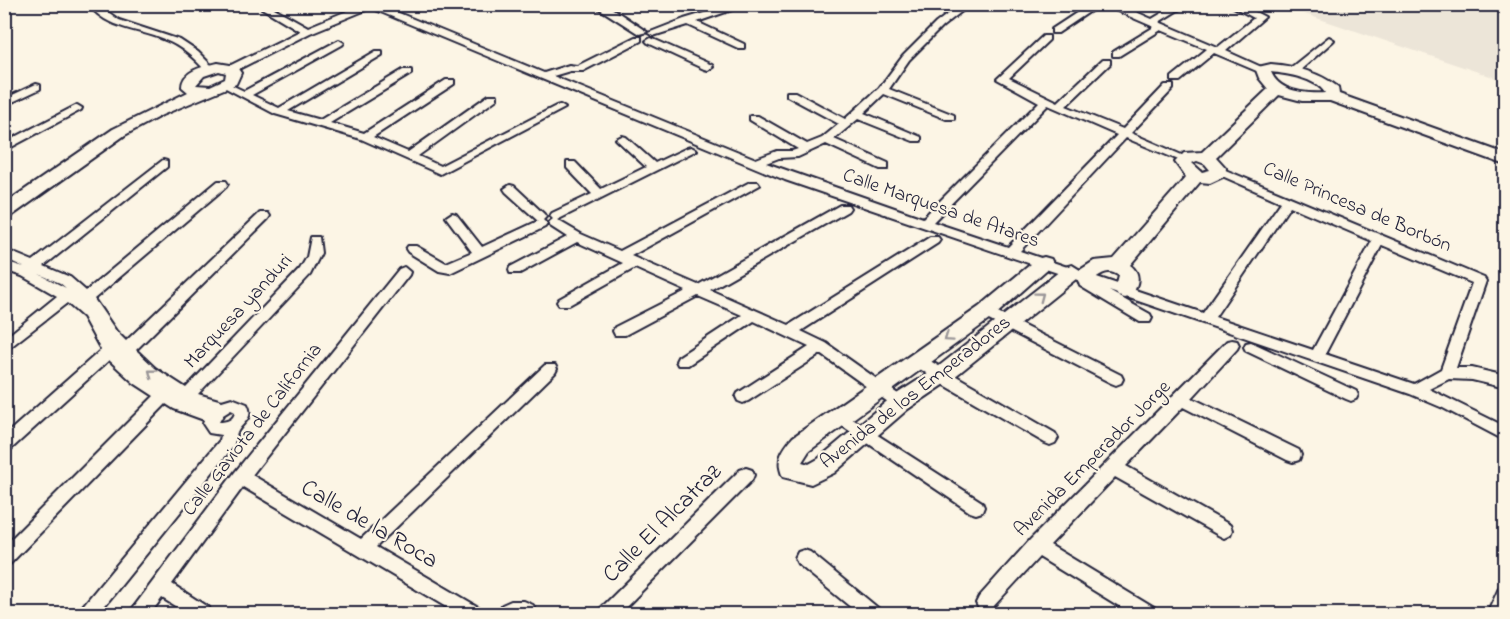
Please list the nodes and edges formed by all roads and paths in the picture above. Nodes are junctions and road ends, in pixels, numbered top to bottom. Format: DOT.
graph roads {
  1 [pos="10,4"];
  2 [pos="92,4"];
  3 [pos="259,4"];
  4 [pos="596,4"];
  5 [pos="745,4"];
  6 [pos="967,4"];
  7 [pos="1097,4"];
  8 [pos="1103,4"];
  9 [pos="1184,4"];
  10 [pos="1232,4"];
  11 [pos="368,5"];
  12 [pos="1111,5"];
  13 [pos="5,7"];
  14 [pos="687,21"];
  15 [pos="1157,24"];
  16 [pos="307,32"];
  17 [pos="640,36"];
  18 [pos="652,37"];
  19 [pos="1329,40"];
  20 [pos="339,43"];
  21 [pos="741,46"];
  22 [pos="1216,50"];
  23 [pos="379,53"];
  24 [pos="1116,54"];
  25 [pos="1106,62"];
  26 [pos="708,67"];
  27 [pos="210,69"];
  28 [pos="231,69"];
  29 [pos="579,69"];
  30 [pos="1263,70"];
  31 [pos="1293,71"];
  32 [pos="407,72"];
  33 [pos="544,76"];
  34 [pos="450,82"];
  35 [pos="225,85"];
  36 [pos="36,87"];
  37 [pos="575,88"];
  38 [pos="1278,88"];
  39 [pos="198,90"];
  40 [pos="883,90"];
  41 [pos="1327,92"];
  42 [pos="246,94"];
  43 [pos="791,94"];
  44 [pos="493,97"];
  45 [pos="1046,101"];
  46 [pos="4,103"];
  47 [pos="1060,106"];
  48 [pos="77,108"];
  49 [pos="560,108"];
  50 [pos="279,112"];
  51 [pos="856,114"];
  52 [pos="950,117"];
  53 [pos="754,118"];
  54 [pos="846,123"];
  55 [pos="320,125"];
  56 [pos="1123,134"];
  57 [pos="366,137"];
  58 [pos="622,139"];
  59 [pos="826,140"];
  60 [pos="917,140"];
  61 [pos="4,148"];
  62 [pos="807,149"];
  63 [pos="691,150"];
  64 [pos="1506,151"];
  65 [pos="794,155"];
  66 [pos="410,156"];
  67 [pos="1205,158"];
  68 [pos="1185,159"];
  69 [pos="1506,160"];
  70 [pos="164,164"];
  71 [pos="756,164"];
  72 [pos="571,165"];
  73 [pos="884,166"];
  74 [pos="654,168"];
  75 [pos="1219,172"];
  76 [pos="1196,176"];
  77 [pos="789,177"];
  78 [pos="222,184"];
  79 [pos="754,185"];
  80 [pos="510,189"];
  81 [pos="600,195"];
  82 [pos="1288,201"];
  83 [pos="4,207"];
  84 [pos="844,208"];
  85 [pos="4,213"];
  86 [pos="264,216"];
  87 [pos="452,217"];
  88 [pos="548,220"];
  89 [pos="925,223"];
  90 [pos="577,237"];
  91 [pos="1379,239"];
  92 [pos="315,240"];
  93 [pos="934,240"];
  94 [pos="411,249"];
  95 [pos="1011,252"];
  96 [pos="480,254"];
  97 [pos="622,255"];
  98 [pos="7,260"];
  99 [pos="635,262"];
  100 [pos="1044,264"];
  101 [pos="1119,265"];
  102 [pos="31,270"];
  103 [pos="515,270"];
  104 [pos="404,272"];
  105 [pos="1078,274"];
  106 [pos="699,290"];
  107 [pos="1125,291"];
  108 [pos="71,292"];
  109 [pos="83,302"];
  110 [pos="564,302"];
  111 [pos="986,312"];
  112 [pos="753,315"];
  113 [pos="1145,318"];
  114 [pos="1207,318"];
  115 [pos="1006,322"];
  116 [pos="1224,325"];
  117 [pos="620,331"];
  118 [pos="790,331"];
  119 [pos="1254,342"];
  120 [pos="1232,345"];
  121 [pos="4,347"];
  122 [pos="821,347"];
  123 [pos="117,351"];
  124 [pos="1316,357"];
  125 [pos="918,360"];
  126 [pos="683,361"];
  127 [pos="550,369"];
  128 [pos="1447,374"];
  129 [pos="941,376"];
  130 [pos="1116,379"];
  131 [pos="1506,382"];
  132 [pos="878,388"];
  133 [pos="1415,390"];
  134 [pos="169,392"];
  135 [pos="1351,395"];
  136 [pos="743,398"];
  137 [pos="1182,400"];
  138 [pos="183,401"];
  139 [pos="900,403"];
  140 [pos="217,412"];
  141 [pos="840,417"];
  142 [pos="231,427"];
  143 [pos="864,434"];
  144 [pos="1506,435"];
  145 [pos="1050,438"];
  146 [pos="4,446"];
  147 [pos="1293,455"];
  148 [pos="1114,468"];
  149 [pos="746,475"];
  150 [pos="241,477"];
  151 [pos="976,507"];
  152 [pos="1224,530"];
  153 [pos="1036,546"];
  154 [pos="363,548"];
  155 [pos="4,558"];
  156 [pos="804,558"];
  157 [pos="160,587"];
  158 [pos="1506,592"];
  159 [pos="985,603"];
  160 [pos="606,612"];
  161 [pos="87,615"];
  162 [pos="139,615"];
  163 [pos="203,615"];
  164 [pos="474,615"];
  165 [pos="511,615"];
  166 [pos="524,615"];
  167 [pos="872,615"];
  168 [pos="1148,615"];
  169 [pos="1496,615"];
  1 -- 13 [label="street"];
  2 -- 27 [label="street"];
  3 -- 16 [label="street"];
  4 -- 17 [label="street"];
  5 -- 14 [label="street"];
  6 -- 40 [label="street"];
  7 -- 45 [label="street"];
  8 -- 12 [label="street"];
  9 -- 15 [label="street"];
  10 -- 22 [label="street"];
  11 -- 16 [label="street"];
  11 -- 33 [label="street, Calle Marquesa de Atares"];
  12 -- 15 [label="street"];
  14 -- 18 [label="street"];
  14 -- 21 [label="street"];
  15 -- 22 [label="street"];
  15 -- 24 [label="street"];
  16 -- 28 [label="street"];
  17 -- 18 [label="street"];
  17 -- 29 [label="street"];
  18 -- 26 [label="street"];
  19 -- 31 [label="street"];
  20 -- 42 [label="street"];
  22 -- 30 [label="street"];
  22 -- 56 [label="street"];
  23 -- 50 [label="street"];
  25 -- 47 [label="street"];
  27 -- 28 [label="street"];
  27 -- 39 [label="street"];
  28 -- 35 [label="street"];
  29 -- 33 [label="street"];
  29 -- 37 [label="street"];
  30 -- 31 [label="street"];
  30 -- 38 [label="street"];
  31 -- 41 [label="street"];
  32 -- 55 [label="street"];
  33 -- 37 [label="street, Calle Marquesa de Atares"];
  34 -- 57 [label="street"];
  35 -- 39 [label="street"];
  35 -- 42 [label="street"];
  36 -- 46 [label="street"];
  37 -- 71 [label="street, Calle Marquesa de Atares"];
  38 -- 41 [label="street"];
  38 -- 67 [label="street"];
  39 -- 83 [label="street"];
  39 -- 85 [label="street"];
  40 -- 51 [label="street"];
  40 -- 52 [label="street"];
  41 -- 64 [label="street"];
  41 -- 69 [label="street"];
  42 -- 50 [label="street"];
  43 -- 54 [label="street"];
  44 -- 66 [label="street"];
  45 -- 47 [label="street"];
  45 -- 89 [label="street"];
  47 -- 56 [label="street"];
  48 -- 61 [label="street"];
  49 -- 66 [label="street"];
  50 -- 55 [label="street"];
  51 -- 54 [label="street"];
  51 -- 60 [label="street"];
  53 -- 62 [label="street"];
  54 -- 59 [label="street"];
  55 -- 57 [label="street"];
  56 -- 68 [label="street"];
  56 -- 95 [label="street"];
  57 -- 66 [label="street"];
  58 -- 74 [label="street"];
  59 -- 62 [label="street"];
  59 -- 73 [label="street"];
  62 -- 65 [label="street"];
  63 -- 74 [label="street"];
  65 -- 71 [label="street"];
  65 -- 77 [label="street"];
  67 -- 68 [label="street"];
  67 -- 75 [label="street"];
  68 -- 76 [label="street"];
  70 -- 102 [label="street"];
  71 -- 77 [label="street, Calle Marquesa de Atares"];
  72 -- 81 [label="street"];
  74 -- 81 [label="street"];
  75 -- 76 [label="street"];
  75 -- 82 [label="street, Calle Princesa de Borbón"];
  76 -- 101 [label="street"];
  77 -- 89 [label="street, Calle Marquesa de Atares"];
  78 -- 109 [label="street"];
  79 -- 97 [label="street"];
  80 -- 88 [label="street"];
  81 -- 88 [label="street"];
  82 -- 91 [label="street, Calle Princesa de Borbón"];
  82 -- 114 [label="street"];
  84 -- 106 [label="street"];
  86 -- 123 [label="street"];
  87 -- 96 [label="street"];
  88 -- 90 [label="street"];
  88 -- 96 [label="street"];
  89 -- 95 [label="street, Calle Marquesa de Atares"];
  90 -- 97 [label="street"];
  90 -- 103 [label="street"];
  91 -- 124 [label="street"];
  91 -- 128 [label="street, Calle Princesa de Borbón"];
  92 -- 138 [label="street, Marquesa yanduri"];
  93 -- 118 [label="street"];
  94 -- 96 [label="street"];
  95 -- 100 [label="street, Calle Marquesa de Atares"];
  97 -- 99 [label="street"];
  98 -- 102 [label="street"];
  99 -- 106 [label="street"];
  99 -- 110 [label="street"];
  100 -- 105 [label="street, Calle Marquesa de Atares"];
  100 -- 111 [label="street, Avenida de los Emperadores"];
  101 -- 105 [label="street, Avenida de los Emperadores"];
  101 -- 107 [label="street"];
  102 -- 108 [label="street"];
  104 -- 150 [label="street, Calle Gaviota de California"];
  105 -- 107 [label="street, Calle Marquesa de Atares"];
  105 -- 113 [label="street"];
  115 -- 105 [label="street, Avenida de los Emperadores, one-way"];
  106 -- 112 [label="street"];
  106 -- 117 [label="street"];
  107 -- 114 [label="street, Calle Marquesa de Atares"];
  108 -- 109 [label="street"];
  108 -- 121 [label="street"];
  109 -- 123 [label="street"];
  111 -- 115 [label="street"];
  111 -- 125 [label="street, Avenida de los Emperadores, one-way"];
  112 -- 118 [label="street"];
  112 -- 126 [label="street"];
  114 -- 116 [label="street, Calle Marquesa de Atares"];
  115 -- 129 [label="street, Avenida de los Emperadores"];
  115 -- 130 [label="street"];
  116 -- 119 [label="street, Calle Marquesa de Atares"];
  116 -- 120 [label="street"];
  118 -- 122 [label="street"];
  119 -- 120 [label="street"];
  119 -- 124 [label="street, Calle Marquesa de Atares"];
  119 -- 135 [label="street"];
  120 -- 137 [label="street, Avenida Emperador Jorge"];
  122 -- 132 [label="street"];
  122 -- 136 [label="street"];
  123 -- 134 [label="street"];
  123 -- 146 [label="street"];
  124 -- 133 [label="street, Calle Marquesa de Atares"];
  125 -- 129 [label="street"];
  125 -- 132 [label="street, Avenida de los Emperadores"];
  127 -- 154 [label="street"];
  128 -- 131 [label="street"];
  128 -- 133 [label="street"];
  129 -- 139 [label="street, Avenida de los Emperadores"];
  129 -- 145 [label="street"];
  132 -- 139 [label="street"];
  132 -- 141 [label="street, Avenida de los Emperadores"];
  133 -- 144 [label="street, Calle Marquesa de Atares"];
  134 -- 138 [label="street"];
  134 -- 155 [label="street"];
  137 -- 147 [label="street"];
  137 -- 148 [label="street, Avenida Emperador Jorge"];
  138 -- 140 [label="street"];
  139 -- 143 [label="street, Avenida de los Emperadores"];
  140 -- 142 [label="street"];
  140 -- 142 [label="street, Calle Gaviota de California"];
  141 -- 143 [label="street"];
  141 -- 143 [label="street, Avenida de los Emperadores"];
  142 -- 161 [label="street, Calle Gaviota de California"];
  143 -- 151 [label="street"];
  148 -- 152 [label="street"];
  148 -- 153 [label="street, Avenida Emperador Jorge"];
  149 -- 160 [label="street, Calle El Alcatraz"];
  150 -- 154 [label="street, Calle de la Roca"];
  150 -- 157 [label="street, Calle Gaviota de California"];
  153 -- 159 [label="street, Avenida Emperador Jorge"];
  153 -- 168 [label="street"];
  154 -- 164 [label="street, Calle de la Roca"];
  156 -- 167 [label="street"];
  157 -- 162 [label="street, Calle Gaviota de California"];
  157 -- 163 [label="street"];
  158 -- 169 [label="street"];
  165 -- 166 [label="street"];
}
